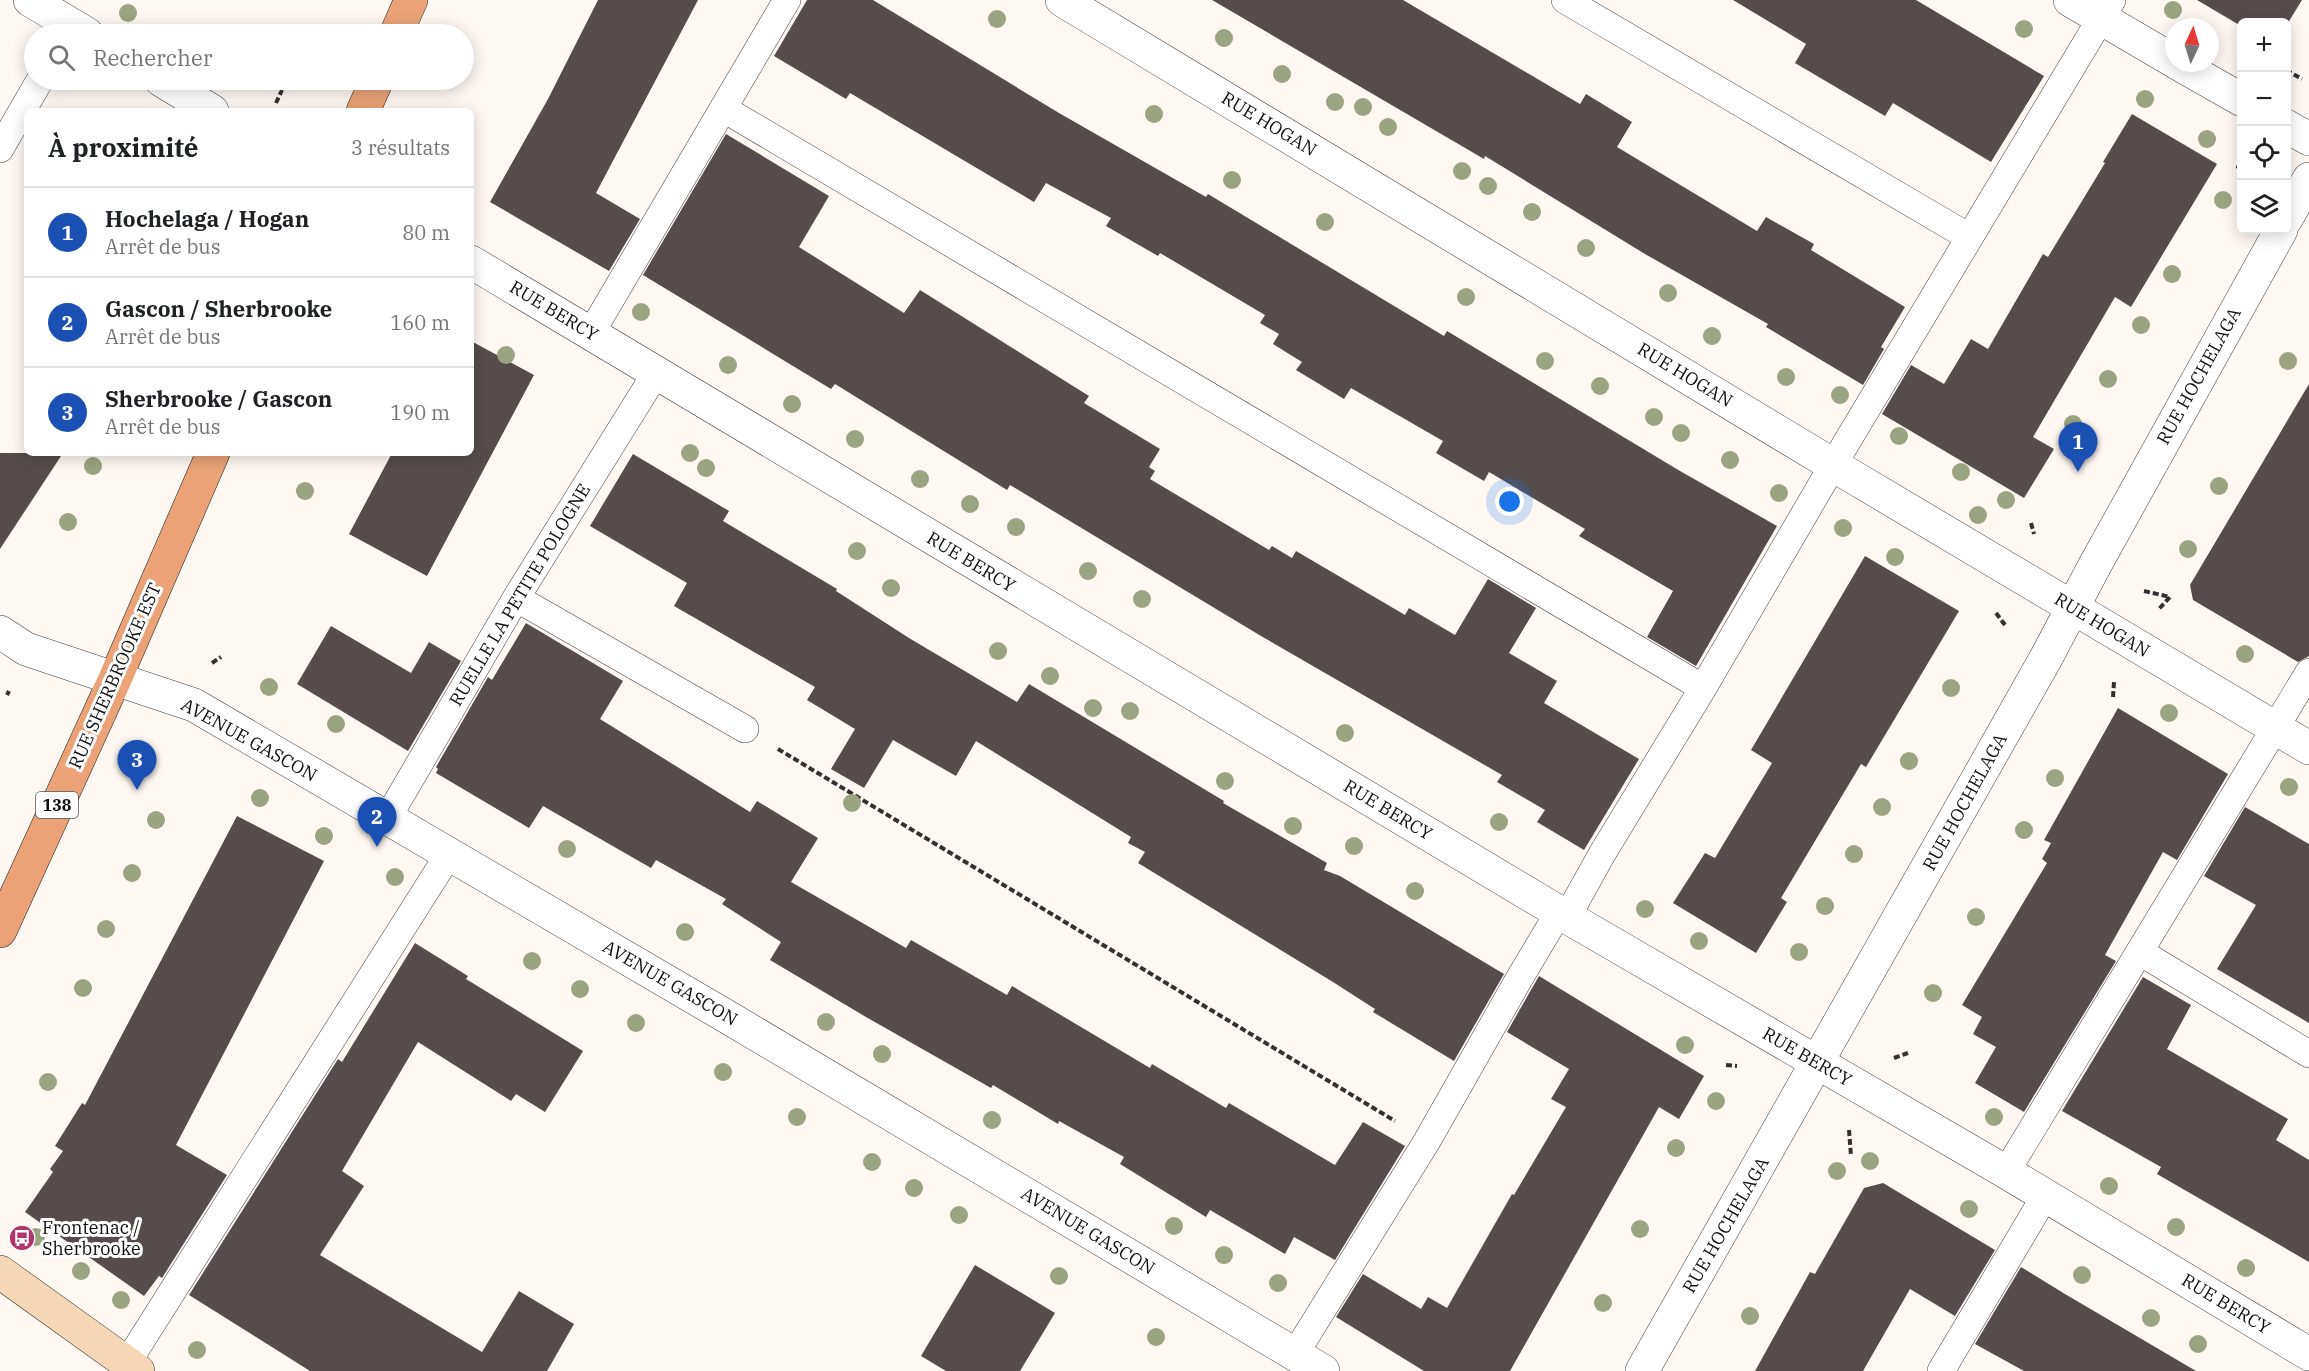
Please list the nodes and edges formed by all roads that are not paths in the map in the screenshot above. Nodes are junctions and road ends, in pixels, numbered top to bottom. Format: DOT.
graph roads {
  1 [pos="30,0"];
  2 [pos="411,0"];
  3 [pos="787,0"];
  4 [pos="1062,0"];
  5 [pos="1565,0"];
  6 [pos="2070,0"];
  7 [pos="2107,9"];
  8 [pos="65,24"];
  9 [pos="400,24"];
  10 [pos="2165,54"];
  11 [pos="2193,72"];
  12 [pos="34,90"];
  13 [pos="177,90"];
  14 [pos="372,90"];
  15 [pos="2237,98"];
  16 [pos="207,108"];
  17 [pos="364,108"];
  18 [pos="724,109"];
  19 [pos="2291,129"];
  20 [pos="2309,139"];
  21 [pos="0,149"];
  22 [pos="2309,179"];
  23 [pos="2291,210"];
  24 [pos="2279,234"];
  25 [pos="1969,237"];
  26 [pos="474,264"];
  27 [pos="591,333"];
  28 [pos="656,373"];
  29 [pos="212,456"];
  30 [pos="1833,465"];
  31 [pos="516,598"];
  32 [pos="2072,607"];
  33 [pos="0,632"];
  34 [pos="2309,672"];
  35 [pos="115,679"];
  36 [pos="1702,688"];
  37 [pos="2275,728"];
  38 [pos="745,729"];
  39 [pos="2309,748"];
  40 [pos="387,819"];
  41 [pos="449,854"];
  42 [pos="1563,915"];
  43 [pos="0,931"];
  44 [pos="2140,952"];
  45 [pos="2309,1054"];
  46 [pos="1818,1063"];
  47 [pos="2006,1172"];
  48 [pos="2045,1196"];
  49 [pos="0,1272"];
  50 [pos="1295,1354"];
  51 [pos="2309,1354"];
  52 [pos="133,1367"];
  53 [pos="1323,1371"];
  54 [pos="1642,1371"];
  55 [pos="1941,1371"];
  1 -- 8 [label="street"];
  2 -- 9 [label="main road"];
  3 -- 18 [label="lane"];
  4 -- 30 [label="street, RUE HOGAN"];
  5 -- 25 [label="lane"];
  6 -- 7 [label="street"];
  7 -- 10 [label="street"];
  7 -- 25 [label="lane"];
  11 -- 15 [label="street"];
  12 -- 21 [label="lane"];
  13 -- 16 [label="street"];
  14 -- 17 [label="main road"];
  18 -- 27 [label="lane"];
  18 -- 36 [label="lane"];
  19 -- 20 [label="street"];
  22 -- 23 [label="street"];
  24 -- 32 [label="street, RUE HOCHELAGA"];
  25 -- 30 [label="lane"];
  26 -- 27 [label="street, RUE BERCY"];
  27 -- 28 [label="street, RUE BERCY"];
  28 -- 31 [label="lane, RUELLE LA PETITE POLOGNE"];
  28 -- 42 [label="street, RUE BERCY"];
  29 -- 35 [label="main road, RUE SHERBROOKE EST / 138"];
  30 -- 32 [label="street, RUE HOGAN"];
  30 -- 36 [label="lane"];
  31 -- 38 [label="lane"];
  31 -- 40 [label="lane, RUELLE LA PETITE POLOGNE"];
  32 -- 37 [label="street, RUE HOGAN"];
  32 -- 46 [label="street, RUE HOCHELAGA"];
  33 -- 35 [label="street, AVENUE GASCON"];
  34 -- 37 [label="lane"];
  35 -- 40 [label="street, AVENUE GASCON"];
  35 -- 43 [label="main road, RUE SHERBROOKE EST / 138"];
  36 -- 42 [label="lane"];
  37 -- 39 [label="street, RUE HOGAN"];
  37 -- 44 [label="lane"];
  40 -- 41 [label="street, AVENUE GASCON"];
  41 -- 50 [label="street, AVENUE GASCON"];
  41 -- 52 [label="lane"];
  42 -- 46 [label="street, RUE BERCY"];
  42 -- 50 [label="lane"];
  44 -- 45 [label="lane"];
  44 -- 47 [label="lane"];
  46 -- 47 [label="street, RUE BERCY"];
  46 -- 54 [label="street, RUE HOCHELAGA"];
  47 -- 48 [label="street, RUE BERCY"];
  48 -- 51 [label="street, RUE BERCY"];
  48 -- 55 [label="lane"];
  49 -- 52 [label="main road"];
  50 -- 53 [label="street, AVENUE GASCON"];
}
